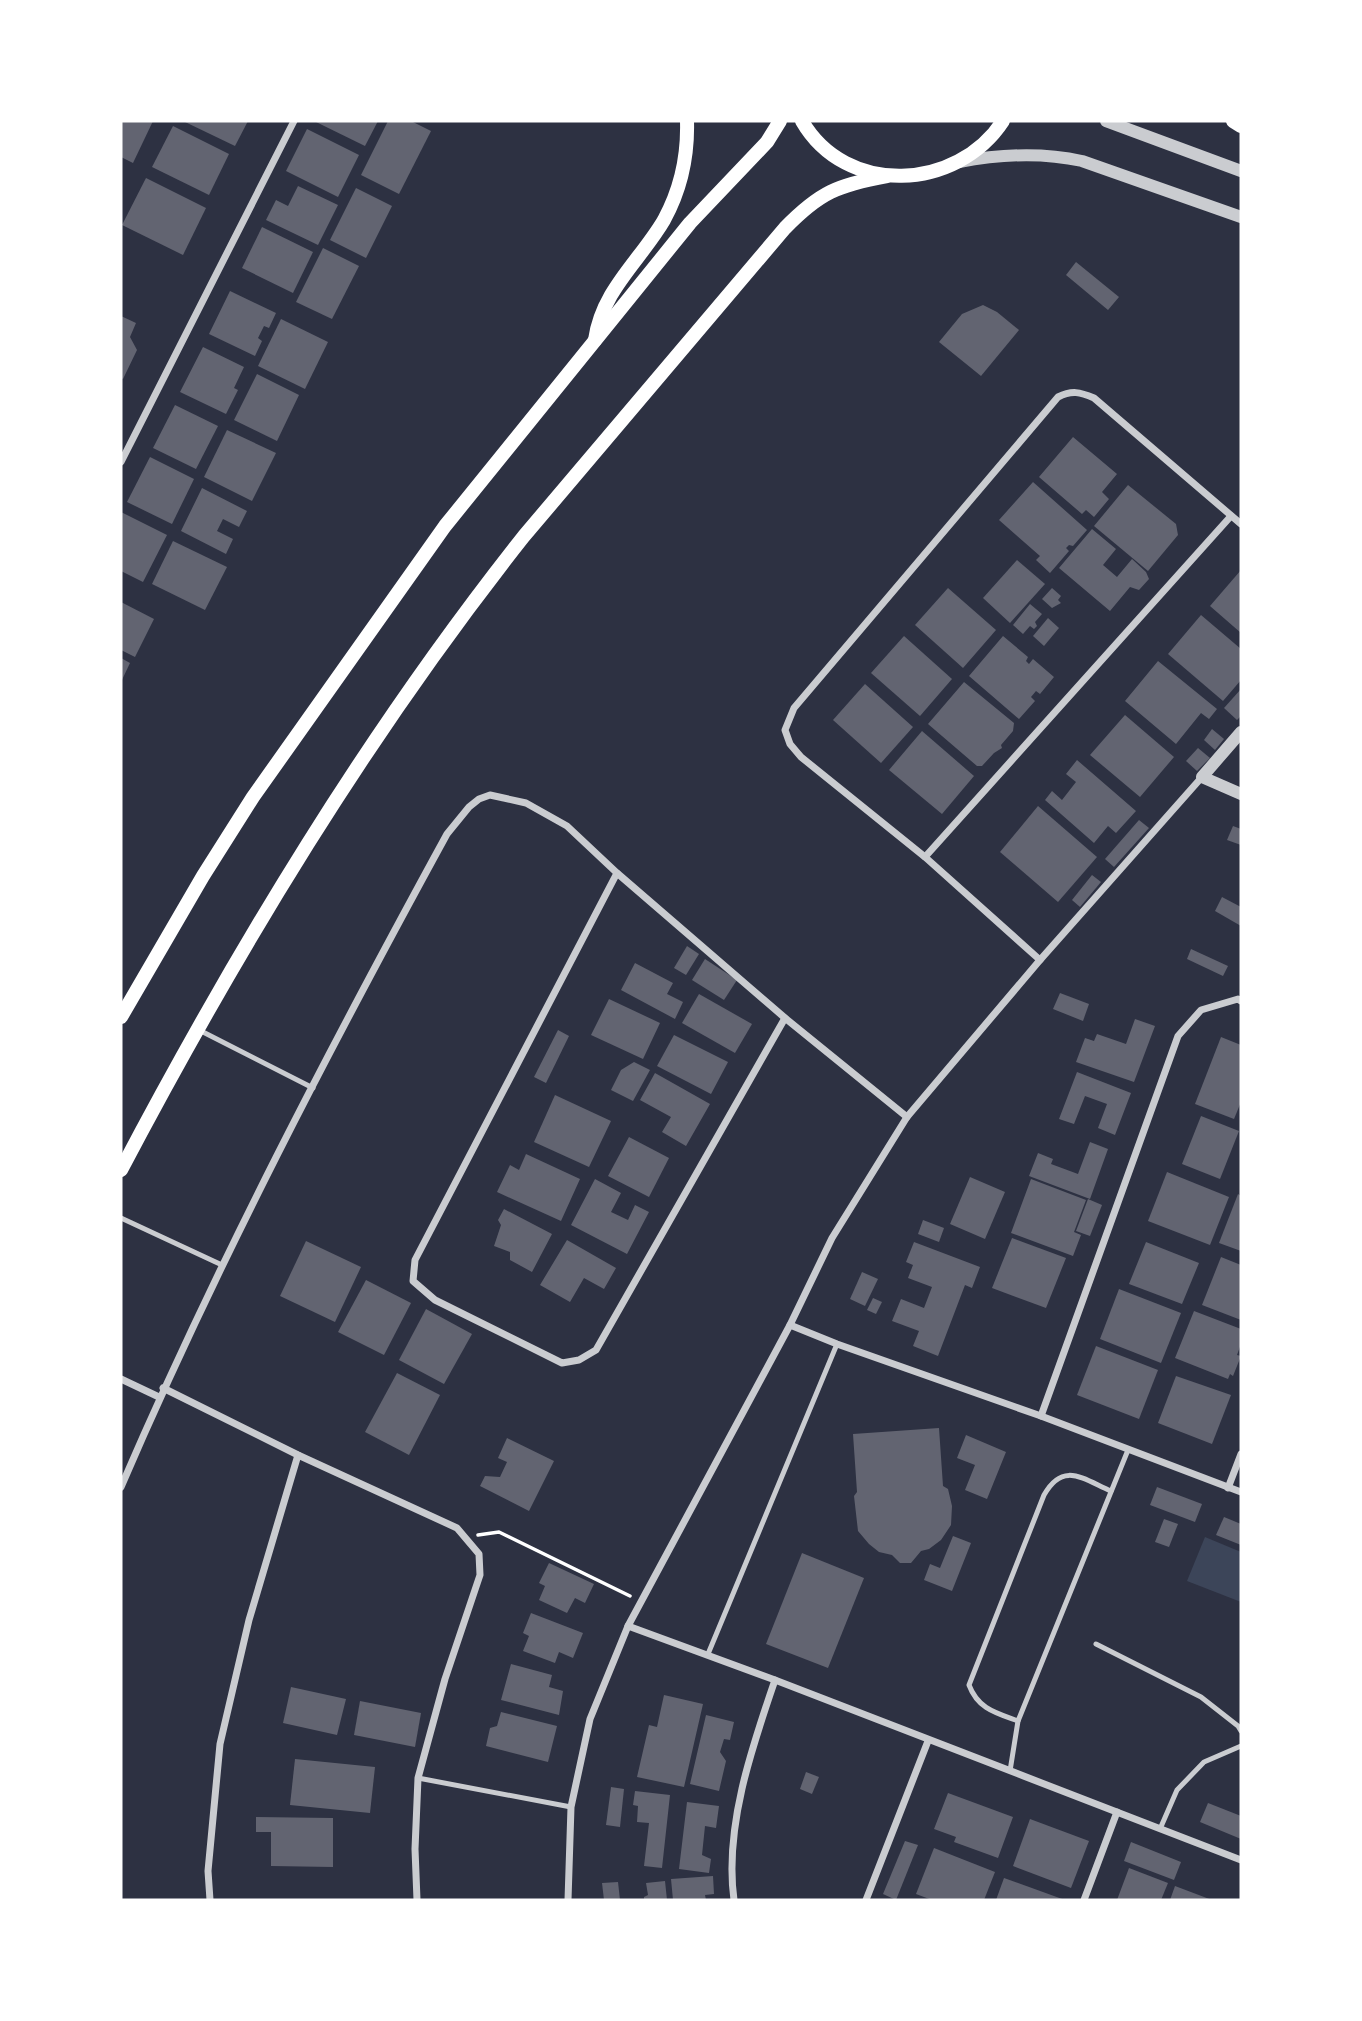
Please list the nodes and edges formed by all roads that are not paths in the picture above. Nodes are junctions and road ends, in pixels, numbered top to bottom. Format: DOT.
graph roads {
  1 [pos="294,121"];
  2 [pos="687,121"];
  3 [pos="780,121"];
  4 [pos="802,121"];
  5 [pos="1003,121"];
  6 [pos="1105,121"];
  7 [pos="1233,121"];
  8 [pos="1241,126"];
  9 [pos="959,162"];
  10 [pos="1241,171"];
  11 [pos="887,176"];
  12 [pos="1241,217"];
  13 [pos="594,342"];
  14 [pos="121,463"];
  15 [pos="1231,516"];
  16 [pos="1241,524"];
  17 [pos="1241,732"];
  18 [pos="1202,777"];
  19 [pos="1241,794"];
  20 [pos="925,857"];
  21 [pos="617,873"];
  22 [pos="1040,960"];
  23 [pos="1241,1001"];
  24 [pos="121,1017"];
  25 [pos="785,1018"];
  26 [pos="197,1028"];
  27 [pos="313,1088"];
  28 [pos="907,1116"];
  29 [pos="121,1170"];
  30 [pos="121,1218"];
  31 [pos="222,1265"];
  32 [pos="790,1325"];
  33 [pos="837,1344"];
  34 [pos="121,1379"];
  35 [pos="163,1388"];
  36 [pos="159,1397"];
  37 [pos="1041,1416"];
  38 [pos="1128,1450"];
  39 [pos="1241,1454"];
  40 [pos="298,1455"];
  41 [pos="121,1487"];
  42 [pos="1228,1488"];
  43 [pos="1111,1491"];
  44 [pos="1241,1492"];
  45 [pos="628,1626"];
  46 [pos="1096,1644"];
  47 [pos="708,1654"];
  48 [pos="775,1680"];
  49 [pos="1018,1721"];
  50 [pos="1241,1731"];
  51 [pos="928,1741"];
  52 [pos="1241,1746"];
  53 [pos="1010,1771"];
  54 [pos="418,1778"];
  55 [pos="571,1807"];
  56 [pos="1118,1812"];
  57 [pos="1160,1829"];
  58 [pos="1241,1860"];
  59 [pos="211,1900"];
  60 [pos="417,1900"];
  61 [pos="568,1900"];
  62 [pos="734,1900"];
  63 [pos="866,1900"];
  64 [pos="1084,1900"];
  1 -- 14 [label="street"];
  2 -- 13 [label="main road"];
  3 -- 13 [label="main road"];
  4 -- 11 [label="main road"];
  5 -- 9 [label="main road"];
  6 -- 10 [label="street"];
  7 -- 8 [label="main road"];
  9 -- 11 [label="main road"];
  9 -- 12 [label="street"];
  11 -- 26 [label="main road"];
  13 -- 24 [label="main road"];
  15 -- 16 [label="street"];
  15 -- 20 [label="street"];
  15 -- 20 [label="street"];
  17 -- 18 [label="street"];
  18 -- 19 [label="street"];
  18 -- 22 [label="street"];
  20 -- 22 [label="street"];
  21 -- 25 [label="street"];
  21 -- 25 [label="street"];
  21 -- 27 [label="street"];
  22 -- 28 [label="street"];
  23 -- 37 [label="street"];
  25 -- 28 [label="street"];
  26 -- 27 [label="lane"];
  26 -- 29 [label="main road"];
  27 -- 31 [label="street"];
  28 -- 32 [label="street"];
  30 -- 31 [label="lane"];
  31 -- 35 [label="street"];
  32 -- 33 [label="street"];
  32 -- 45 [label="street"];
  33 -- 37 [label="street"];
  33 -- 47 [label="lane"];
  34 -- 36 [label="street"];
  35 -- 36 [label="street"];
  35 -- 40 [label="street"];
  36 -- 41 [label="street"];
  37 -- 38 [label="street"];
  38 -- 42 [label="street"];
  38 -- 43 [label="lane"];
  39 -- 42 [label="street"];
  40 -- 54 [label="street"];
  40 -- 59 [label="street"];
  42 -- 44 [label="street"];
  43 -- 49 [label="lane"];
  43 -- 49 [label="lane"];
  45 -- 47 [label="street"];
  45 -- 55 [label="street"];
  46 -- 50 [label="lane"];
  47 -- 48 [label="street"];
  48 -- 51 [label="street"];
  48 -- 62 [label="street"];
  49 -- 53 [label="lane"];
  51 -- 53 [label="street"];
  51 -- 63 [label="street"];
  52 -- 57 [label="lane"];
  53 -- 56 [label="street"];
  54 -- 55 [label="lane"];
  54 -- 60 [label="street"];
  55 -- 61 [label="street"];
  56 -- 57 [label="street"];
  56 -- 64 [label="street"];
  57 -- 58 [label="street"];
}
